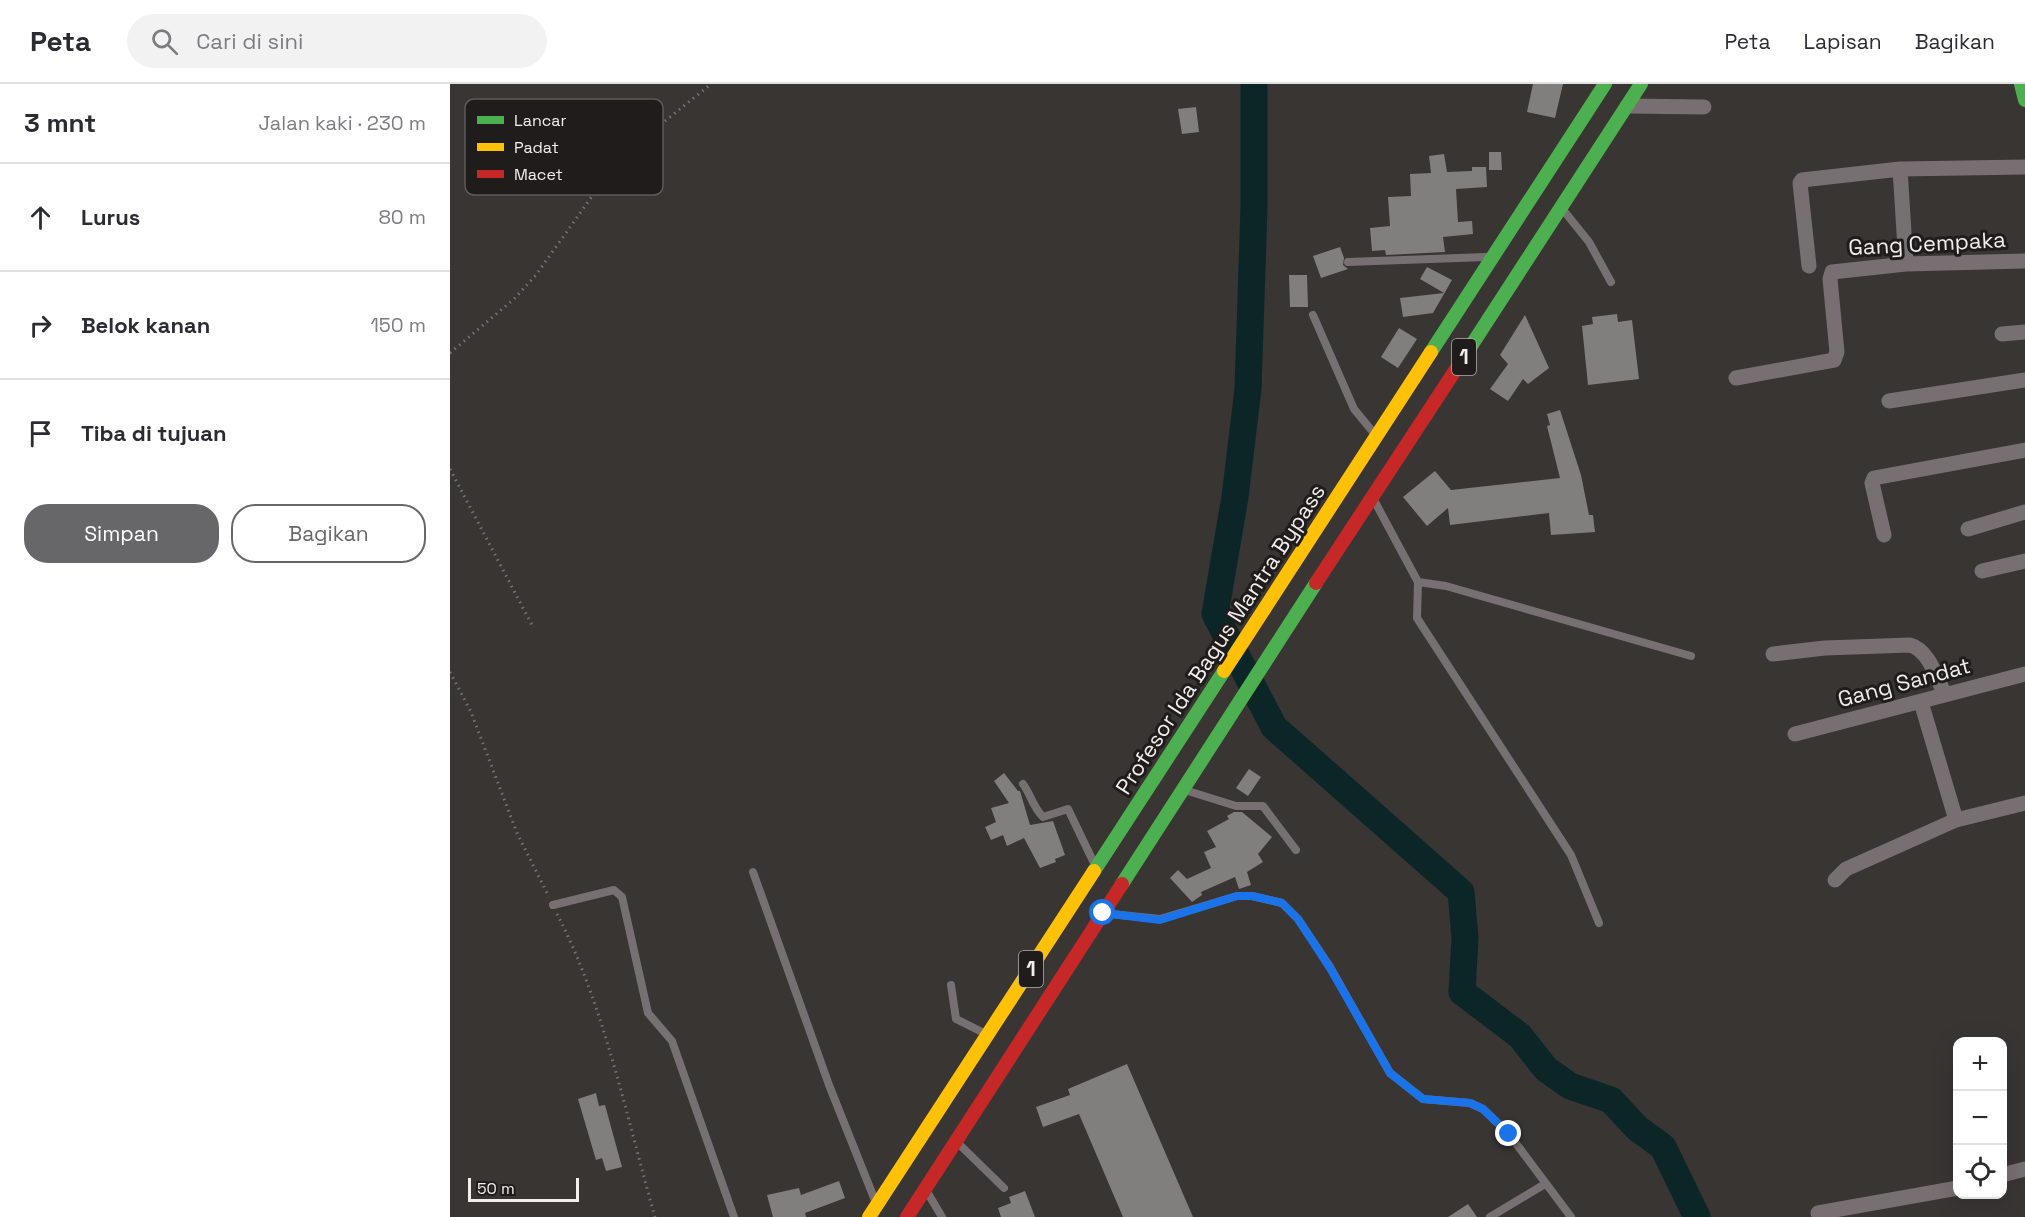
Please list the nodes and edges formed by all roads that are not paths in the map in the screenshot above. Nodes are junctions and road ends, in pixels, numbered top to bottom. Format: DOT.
graph roads {
  1 [pos="1605,84"];
  2 [pos="1641,84"];
  3 [pos="2021,84"];
  4 [pos="2025,100"];
  5 [pos="1627,106"];
  6 [pos="1704,107"];
  7 [pos="2025,167"];
  8 [pos="1900,169"];
  9 [pos="1561,208"];
  10 [pos="1494,257"];
  11 [pos="2025,261"];
  12 [pos="1348,262"];
  13 [pos="1906,264"];
  14 [pos="1809,266"];
  15 [pos="1611,282"];
  16 [pos="1312,315"];
  17 [pos="2025,332"];
  18 [pos="2002,334"];
  19 [pos="1736,378"];
  20 [pos="2025,380"];
  21 [pos="1888,401"];
  22 [pos="1377,438"];
  23 [pos="2025,450"];
  24 [pos="1373,498"];
  25 [pos="2025,512"];
  26 [pos="1968,529"];
  27 [pos="1884,535"];
  28 [pos="2025,561"];
  29 [pos="1982,571"];
  30 [pos="1418,582"];
  31 [pos="1773,654"];
  32 [pos="1691,656"];
  33 [pos="2025,674"];
  34 [pos="1945,695"];
  35 [pos="1921,702"];
  36 [pos="1795,734"];
  37 [pos="1023,784"];
  38 [pos="1184,790"];
  39 [pos="2025,803"];
  40 [pos="1956,820"];
  41 [pos="1296,850"];
  42 [pos="1097,867"];
  43 [pos="753,872"];
  44 [pos="1835,880"];
  45 [pos="553,905"];
  46 [pos="1103,913"];
  47 [pos="1599,923"];
  48 [pos="951,985"];
  49 [pos="989,1034"];
  50 [pos="957,1143"];
  51 [pos="2025,1169"];
  52 [pos="2007,1174"];
  53 [pos="1545,1184"];
  54 [pos="925,1188"];
  55 [pos="1004,1188"];
  56 [pos="1953,1189"];
  57 [pos="877,1205"];
  58 [pos="1818,1213"];
  59 [pos="734,1217"];
  60 [pos="869,1217"];
  61 [pos="907,1217"];
  62 [pos="942,1217"];
  63 [pos="1490,1217"];
  64 [pos="1571,1217"];
  1 -- 10 [label="main road, Profesor Ida Bagus Mantra Bypass / 1"];
  2 -- 5 [label="main road, 1"];
  3 -- 4 [label="main road"];
  5 -- 6 [label="street"];
  5 -- 9 [label="main road, 1"];
  7 -- 8 [label="street"];
  8 -- 13 [label="street"];
  8 -- 14 [label="street"];
  9 -- 15 [label="lane"];
  9 -- 24 [label="main road, 1"];
  10 -- 12 [label="lane"];
  10 -- 22 [label="main road, Profesor Ida Bagus Mantra Bypass / 1"];
  11 -- 13 [label="street, Gang Cempaka"];
  13 -- 19 [label="street, Gang Cempaka"];
  16 -- 22 [label="lane"];
  17 -- 18 [label="street"];
  20 -- 21 [label="street"];
  22 -- 42 [label="main road, Profesor Ida Bagus Mantra Bypass / 1"];
  23 -- 27 [label="street"];
  24 -- 30 [label="lane"];
  24 -- 38 [label="main road, 1"];
  25 -- 26 [label="street"];
  28 -- 29 [label="street"];
  30 -- 32 [label="lane"];
  30 -- 47 [label="lane"];
  31 -- 34 [label="street"];
  33 -- 34 [label="street, Gang Sandat"];
  34 -- 35 [label="street, Gang Sandat"];
  35 -- 36 [label="street, Gang Sandat"];
  35 -- 40 [label="street"];
  37 -- 42 [label="lane"];
  38 -- 41 [label="lane"];
  38 -- 46 [label="main road, 1"];
  39 -- 40 [label="street"];
  40 -- 44 [label="street"];
  42 -- 49 [label="main road, Profesor Ida Bagus Mantra Bypass / 1"];
  43 -- 57 [label="lane"];
  45 -- 59 [label="lane"];
  46 -- 50 [label="main road, 1"];
  46 -- 53 [label="lane"];
  48 -- 49 [label="lane"];
  49 -- 57 [label="main road, Profesor Ida Bagus Mantra Bypass / 1"];
  50 -- 54 [label="main road, 1"];
  50 -- 55 [label="lane"];
  51 -- 52 [label="street"];
  53 -- 63 [label="lane"];
  53 -- 64 [label="lane"];
  54 -- 61 [label="main road, 1"];
  54 -- 62 [label="lane"];
  56 -- 58 [label="street"];
  57 -- 60 [label="main road, Profesor Ida Bagus Mantra Bypass / 1"];
}
